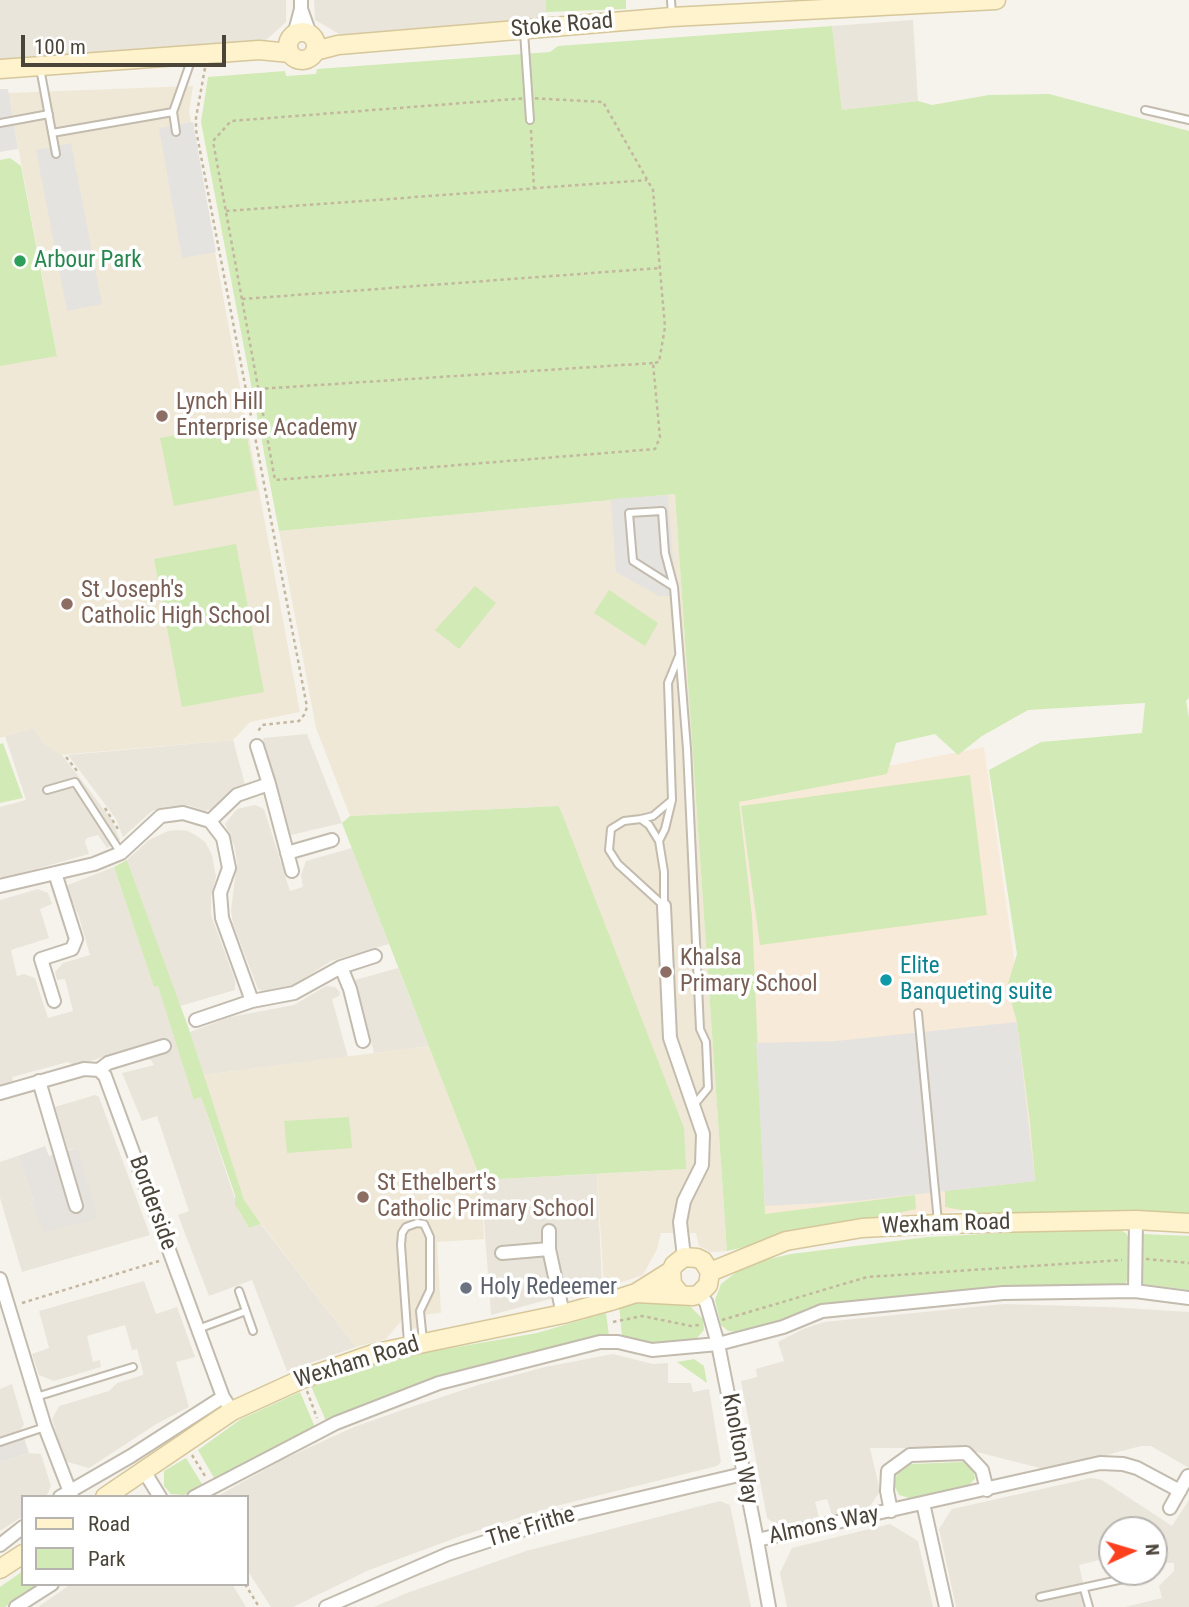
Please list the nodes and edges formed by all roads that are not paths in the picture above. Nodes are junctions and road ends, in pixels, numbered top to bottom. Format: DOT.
graph roads {
  1 [pos="996,0"];
  2 [pos="301,4"];
  3 [pos="672,8"];
  4 [pos="524,30"];
  5 [pos="302,42"];
  6 [pos="194,54"];
  7 [pos="40,66"];
  8 [pos="0,69"];
  9 [pos="1145,110"];
  10 [pos="173,112"];
  11 [pos="49,114"];
  12 [pos="530,120"];
  13 [pos="1189,120"];
  14 [pos="0,122"];
  15 [pos="176,132"];
  16 [pos="52,133"];
  17 [pos="56,153"];
  18 [pos="674,587"];
  19 [pos="679,655"];
  20 [pos="257,747"];
  21 [pos="269,784"];
  22 [pos="47,790"];
  23 [pos="672,800"];
  24 [pos="641,819"];
  25 [pos="210,821"];
  26 [pos="332,840"];
  27 [pos="659,841"];
  28 [pos="121,853"];
  29 [pos="287,853"];
  30 [pos="292,871"];
  31 [pos="55,873"];
  32 [pos="0,886"];
  33 [pos="664,906"];
  34 [pos="375,956"];
  35 [pos="341,967"];
  36 [pos="54,1001"];
  37 [pos="252,1001"];
  38 [pos="918,1013"];
  39 [pos="196,1020"];
  40 [pos="363,1041"];
  41 [pos="164,1046"];
  42 [pos="99,1070"];
  43 [pos="39,1081"];
  44 [pos="0,1093"];
  45 [pos="693,1107"];
  46 [pos="76,1206"];
  47 [pos="1136,1220"];
  48 [pos="1189,1223"];
  49 [pos="939,1224"];
  50 [pos="549,1231"];
  51 [pos="549,1249"];
  52 [pos="502,1253"];
  53 [pos="684,1257"];
  54 [pos="671,1271"];
  55 [pos="710,1272"];
  56 [pos="0,1279"];
  57 [pos="239,1291"];
  58 [pos="1135,1291"];
  59 [pos="636,1293"];
  60 [pos="680,1294"];
  61 [pos="699,1294"];
  62 [pos="1189,1298"];
  63 [pos="246,1311"];
  64 [pos="563,1314"];
  65 [pos="198,1329"];
  66 [pos="253,1331"];
  67 [pos="416,1343"];
  68 [pos="718,1345"];
  69 [pos="133,1367"];
  70 [pos="36,1397"];
  71 [pos="228,1404"];
  72 [pos="45,1427"];
  73 [pos="0,1442"];
  74 [pos="144,1471"];
  75 [pos="743,1474"];
  76 [pos="1188,1476"];
  77 [pos="987,1490"];
  78 [pos="1180,1491"];
  79 [pos="67,1495"];
  80 [pos="108,1495"];
  81 [pos="159,1495"];
  82 [pos="197,1495"];
  83 [pos="923,1503"];
  84 [pos="1170,1508"];
  85 [pos="891,1511"];
  86 [pos="21,1529"];
  87 [pos="757,1540"];
  88 [pos="0,1545"];
  89 [pos="21,1555"];
  90 [pos="0,1569"];
  91 [pos="49,1586"];
  92 [pos="1098,1586"];
  93 [pos="1084,1589"];
  94 [pos="1040,1597"];
  95 [pos="16,1607"];
  96 [pos="326,1607"];
  97 [pos="769,1607"];
  98 [pos="946,1607"];
  99 [pos="1089,1607"];
  1 -- 3 [label="street, Stoke Road"];
  2 -- 5 [label="street"];
  3 -- 4 [label="street, Stoke Road"];
  4 -- 5 [label="street, Stoke Road"];
  4 -- 12 [label="lane"];
  5 -- 6 [label="street, Stoke Road"];
  6 -- 7 [label="street, Stoke Road"];
  6 -- 10 [label="lane"];
  7 -- 8 [label="street, Stoke Road"];
  7 -- 11 [label="lane"];
  9 -- 13 [label="lane"];
  10 -- 15 [label="lane"];
  10 -- 16 [label="lane"];
  11 -- 14 [label="lane"];
  11 -- 16 [label="lane"];
  16 -- 17 [label="lane"];
  18 -- 18 [label="lane"];
  18 -- 19 [label="lane"];
  19 -- 23 [label="lane"];
  19 -- 45 [label="lane"];
  20 -- 21 [label="street"];
  21 -- 25 [label="street"];
  21 -- 29 [label="street"];
  22 -- 28 [label="lane"];
  23 -- 24 [label="lane"];
  23 -- 27 [label="lane"];
  24 -- 27 [label="lane"];
  24 -- 33 [label="lane"];
  25 -- 28 [label="street"];
  25 -- 37 [label="street"];
  26 -- 29 [label="street"];
  27 -- 33 [label="lane"];
  28 -- 31 [label="street"];
  29 -- 30 [label="street"];
  31 -- 32 [label="street"];
  31 -- 36 [label="street"];
  33 -- 45 [label="street"];
  34 -- 35 [label="street"];
  35 -- 37 [label="street"];
  35 -- 40 [label="street"];
  37 -- 39 [label="street"];
  38 -- 49 [label="lane"];
  41 -- 42 [label="street"];
  42 -- 43 [label="street"];
  42 -- 65 [label="street, Borderside"];
  43 -- 44 [label="street"];
  43 -- 46 [label="street"];
  45 -- 53 [label="street"];
  47 -- 48 [label="street, Wexham Road"];
  47 -- 49 [label="street, Wexham Road"];
  47 -- 58 [label="street"];
  49 -- 55 [label="street, Wexham Road"];
  50 -- 51 [label="street"];
  51 -- 52 [label="street"];
  51 -- 64 [label="street"];
  53 -- 54 [label="street"];
  53 -- 55 [label="street"];
  54 -- 59 [label="street, Wexham Road"];
  54 -- 60 [label="street"];
  55 -- 61 [label="street"];
  56 -- 70 [label="street"];
  57 -- 63 [label="lane"];
  58 -- 62 [label="street"];
  58 -- 68 [label="street"];
  59 -- 60 [label="street, Wexham Road"];
  59 -- 64 [label="street, Wexham Road"];
  60 -- 61 [label="street"];
  61 -- 68 [label="street, Knolton Way"];
  63 -- 65 [label="lane"];
  63 -- 66 [label="lane"];
  64 -- 67 [label="street, Wexham Road"];
  65 -- 71 [label="street, Borderside"];
  67 -- 67 [label="lane"];
  67 -- 71 [label="street, Wexham Road"];
  68 -- 75 [label="street, Knolton Way"];
  68 -- 82 [label="street"];
  69 -- 70 [label="lane"];
  70 -- 72 [label="street"];
  71 -- 74 [label="street, Wexham Road"];
  71 -- 79 [label="street"];
  72 -- 73 [label="lane"];
  72 -- 79 [label="street"];
  74 -- 80 [label="street, Wexham Road"];
  74 -- 81 [label="street"];
  75 -- 87 [label="street, Knolton Way"];
  75 -- 96 [label="street, The Frithe"];
  76 -- 78 [label="street"];
  77 -- 78 [label="street, Almons Way"];
  77 -- 83 [label="street, Almons Way"];
  77 -- 85 [label="street, Almons Way"];
  78 -- 84 [label="street"];
  83 -- 85 [label="street, Almons Way"];
  83 -- 98 [label="street"];
  85 -- 87 [label="street, Almons Way"];
  86 -- 88 [label="street"];
  87 -- 97 [label="street, Knolton Way"];
  89 -- 90 [label="street"];
  91 -- 95 [label="street"];
  92 -- 93 [label="lane"];
  93 -- 94 [label="lane"];
  93 -- 99 [label="lane"];
}
